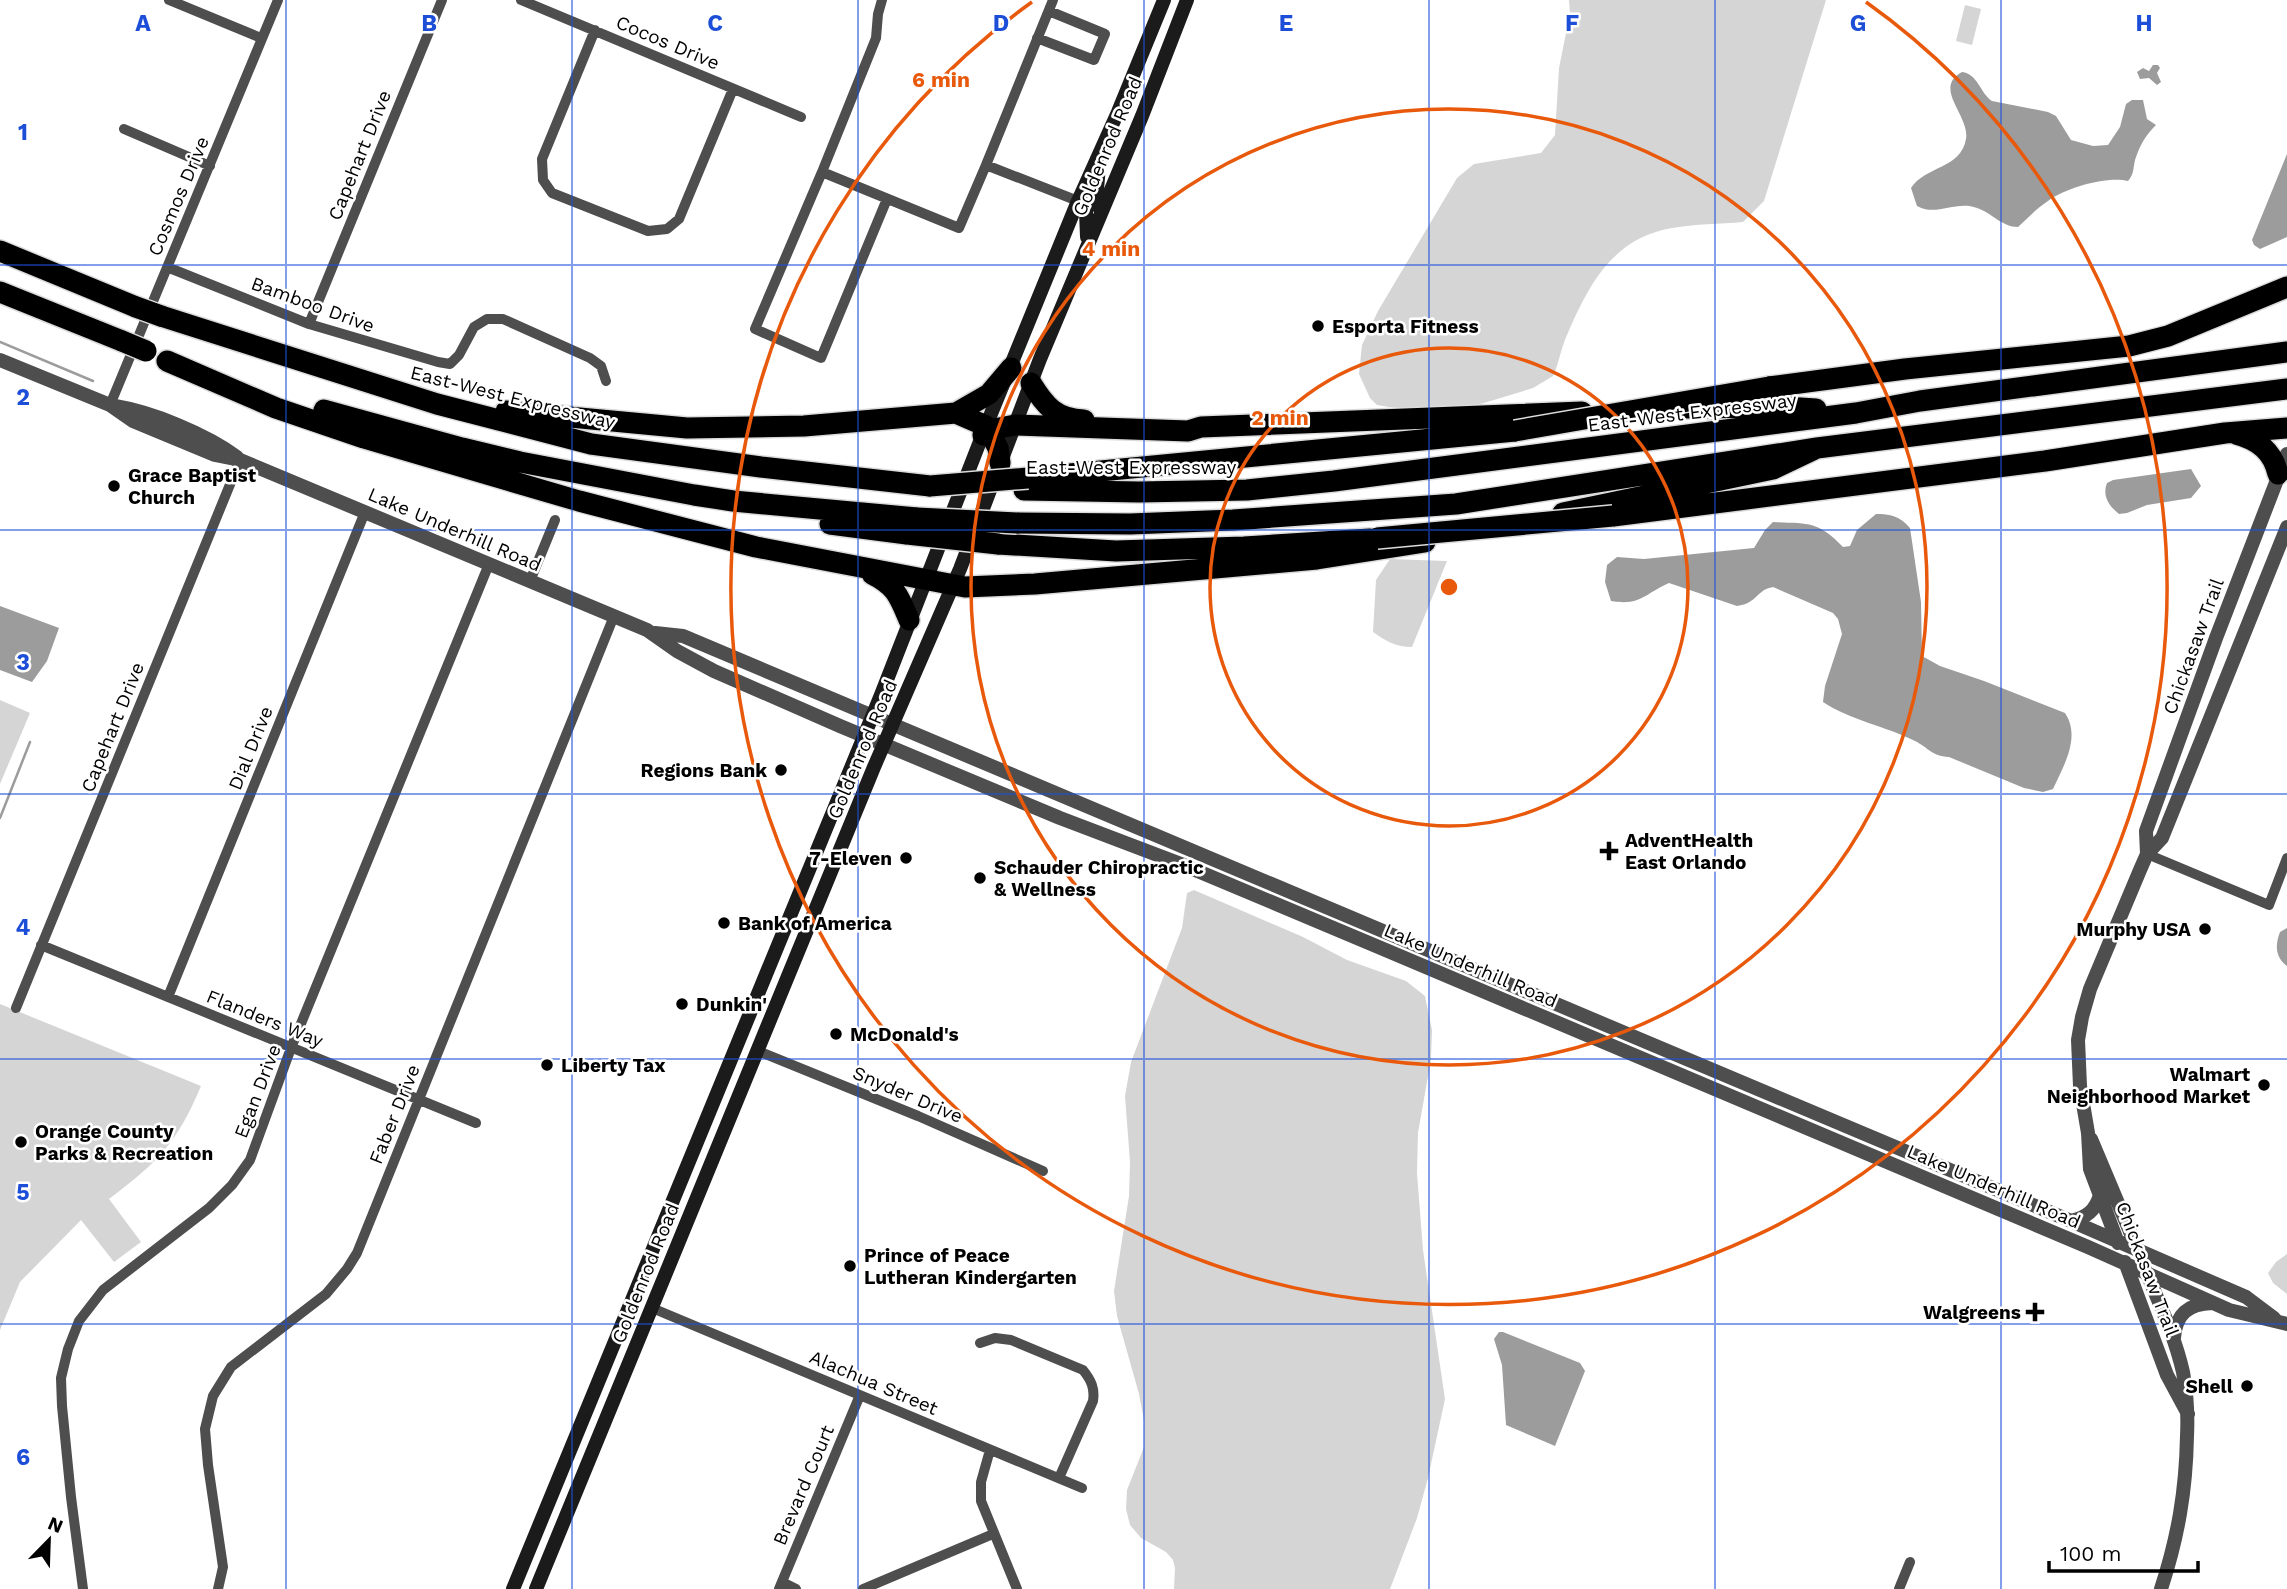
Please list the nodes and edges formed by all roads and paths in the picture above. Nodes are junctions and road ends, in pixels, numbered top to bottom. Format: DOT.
graph roads {
  1 [pos="169,0"];
  2 [pos="278,0"];
  3 [pos="442,0"];
  4 [pos="521,0"];
  5 [pos="882,0"];
  6 [pos="1164,0"];
  7 [pos="1187,0"];
  8 [pos="1051,5"];
  9 [pos="595,30"];
  10 [pos="261,38"];
  11 [pos="1037,38"];
  12 [pos="733,89"];
  13 [pos="801,117"];
  14 [pos="124,129"];
  15 [pos="1097,161"];
  16 [pos="986,164"];
  17 [pos="210,166"];
  18 [pos="822,172"];
  19 [pos="887,199"];
  20 [pos="1078,201"];
  21 [pos="1101,211"];
  22 [pos="1087,246"];
  23 [pos="0,251"];
  24 [pos="167,267"];
  25 [pos="2287,287"];
  26 [pos="0,292"];
  27 [pos="309,324"];
  28 [pos="2287,352"];
  29 [pos="0,360"];
  30 [pos="167,362"];
  31 [pos="1011,368"];
  32 [pos="606,381"];
  33 [pos="1031,383"];
  34 [pos="2287,389"];
  35 [pos="437,404"];
  36 [pos="110,405"];
  37 [pos="956,413"];
  38 [pos="1856,413"];
  39 [pos="1015,425"];
  40 [pos="1201,427"];
  41 [pos="2287,428"];
  42 [pos="987,431"];
  43 [pos="2231,432"];
  44 [pos="1817,448"];
  45 [pos="2287,454"];
  46 [pos="240,460"];
  47 [pos="1000,463"];
  48 [pos="2278,474"];
  49 [pos="1026,484"];
  50 [pos="365,512"];
  51 [pos="555,520"];
  52 [pos="912,526"];
  53 [pos="2287,527"];
  54 [pos="489,564"];
  55 [pos="861,569"];
  56 [pos="926,579"];
  57 [pos="530,581"];
  58 [pos="953,586"];
  59 [pos="614,616"];
  60 [pos="909,620"];
  61 [pos="655,634"];
  62 [pos="873,715"];
  63 [pos="892,723"];
  64 [pos="864,736"];
  65 [pos="884,744"];
  66 [pos="2147,855"];
  67 [pos="2287,858"];
  68 [pos="1377,928"];
  69 [pos="1370,944"];
  70 [pos="41,945"];
  71 [pos="760,989"];
  72 [pos="168,997"];
  73 [pos="16,1008"];
  74 [pos="291,1048"];
  75 [pos="758,1051"];
  76 [pos="1626,1051"];
  77 [pos="1671,1052"];
  78 [pos="727,1070"];
  79 [pos="419,1100"];
  80 [pos="1799,1105"];
  81 [pos="1757,1106"];
  82 [pos="476,1123"];
  83 [pos="2088,1133"];
  84 [pos="717,1148"];
  85 [pos="1043,1171"];
  86 [pos="2100,1195"];
  87 [pos="2071,1221"];
  88 [pos="2117,1241"];
  89 [pos="655,1243"];
  90 [pos="2138,1250"];
  91 [pos="2126,1265"];
  92 [pos="2148,1274"];
  93 [pos="2212,1303"];
  94 [pos="652,1308"];
  95 [pos="627,1313"];
  96 [pos="2283,1322"];
  97 [pos="2174,1339"];
  98 [pos="980,1343"];
  99 [pos="622,1381"];
  100 [pos="860,1395"];
  101 [pos="2188,1413"];
  102 [pos="990,1450"];
  103 [pos="1059,1478"];
  104 [pos="1082,1488"];
  105 [pos="993,1534"];
  106 [pos="1910,1562"];
  107 [pos="780,1586"];
  108 [pos="83,1589"];
  109 [pos="218,1589"];
  110 [pos="513,1589"];
  111 [pos="536,1589"];
  112 [pos="796,1589"];
  113 [pos="863,1589"];
  114 [pos="1017,1589"];
  115 [pos="1899,1589"];
  116 [pos="2161,1589"];
  1 -- 10 [label="street"];
  2 -- 10 [label="street, Cosmos Drive"];
  3 -- 27 [label="street, Capehart Drive"];
  4 -- 9 [label="street, Cocos Drive"];
  5 -- 18 [label="street"];
  6 -- 15 [label="main road, Goldenrod Road"];
  7 -- 21 [label="main road, Goldenrod Road"];
  8 -- 11 [label="street"];
  8 -- 11 [label="street"];
  9 -- 12 [label="street, Cocos Drive"];
  9 -- 12 [label="street"];
  10 -- 17 [label="street, Cosmos Drive"];
  11 -- 16 [label="street"];
  12 -- 13 [label="street, Cocos Drive"];
  14 -- 17 [label="street"];
  15 -- 20 [label="main road, Goldenrod Road"];
  15 -- 21 [label="main road"];
  16 -- 19 [label="street"];
  16 -- 20 [label="street"];
  17 -- 24 [label="street, Cosmos Drive"];
  18 -- 19 [label="street"];
  18 -- 19 [label="street"];
  20 -- 22 [label="main road"];
  20 -- 31 [label="main road, Goldenrod Road"];
  21 -- 22 [label="main road, Goldenrod Road"];
  22 -- 33 [label="main road, Goldenrod Road"];
  23 -- 35 [label="highway, East-West Expressway, bridge"];
  24 -- 27 [label="street, Bamboo Drive"];
  24 -- 36 [label="street, Cosmos Drive"];
  25 -- 49 [label="highway, bridge"];
  26 -- 30 [label="highway, bridge"];
  27 -- 32 [label="street, Bamboo Drive"];
  28 -- 38 [label="highway, East-West Expressway"];
  29 -- 36 [label="street, Lake Underhill Road"];
  30 -- 52 [label="highway"];
  30 -- 55 [label="highway"];
  31 -- 37 [label="highway"];
  31 -- 42 [label="main road, Goldenrod Road"];
  33 -- 39 [label="main road, Goldenrod Road"];
  33 -- 40 [label="highway"];
  34 -- 44 [label="highway"];
  35 -- 37 [label="highway"];
  35 -- 49 [label="highway, East-West Expressway, bridge"];
  36 -- 46 [label="street, Lake Underhill Road"];
  37 -- 42 [label="highway"];
  38 -- 40 [label="highway"];
  38 -- 49 [label="highway, East-West Expressway"];
  39 -- 40 [label="highway"];
  39 -- 42 [label="highway"];
  39 -- 47 [label="main road, Goldenrod Road"];
  41 -- 43 [label="highway"];
  42 -- 47 [label="highway"];
  42 -- 56 [label="main road, Goldenrod Road"];
  43 -- 48 [label="highway"];
  43 -- 52 [label="highway, bridge"];
  44 -- 52 [label="highway, bridge"];
  44 -- 58 [label="highway"];
  45 -- 48 [label="street, Chickasaw Trail"];
  46 -- 50 [label="street, Lake Underhill Road"];
  46 -- 70 [label="street, Capehart Drive"];
  47 -- 58 [label="main road, Goldenrod Road"];
  48 -- 66 [label="street, Chickasaw Trail"];
  50 -- 54 [label="street, Lake Underhill Road"];
  50 -- 72 [label="street, Dial Drive"];
  51 -- 57 [label="street"];
  53 -- 66 [label="street, Chickasaw Trail"];
  54 -- 57 [label="street, Lake Underhill Road"];
  54 -- 74 [label="street, Egan Drive"];
  55 -- 56 [label="highway"];
  55 -- 60 [label="highway"];
  56 -- 58 [label="highway"];
  56 -- 60 [label="main road, Goldenrod Road"];
  57 -- 59 [label="street, Lake Underhill Road"];
  58 -- 63 [label="main road, Goldenrod Road"];
  59 -- 61 [label="street, Lake Underhill Road"];
  59 -- 79 [label="street, Faber Drive"];
  60 -- 62 [label="main road, Goldenrod Road"];
  61 -- 62 [label="street, Lake Underhill Road"];
  61 -- 64 [label="street, Lake Underhill Road"];
  62 -- 63 [label="street, Lake Underhill Road"];
  62 -- 64 [label="main road, Goldenrod Road"];
  63 -- 65 [label="main road, Goldenrod Road"];
  63 -- 68 [label="street, Lake Underhill Road"];
  64 -- 65 [label="street, Lake Underhill Road"];
  64 -- 71 [label="main road, Goldenrod Road"];
  65 -- 69 [label="street, Lake Underhill Road"];
  65 -- 75 [label="main road, Goldenrod Road"];
  66 -- 67 [label="street"];
  66 -- 83 [label="street, Chickasaw Trail"];
  68 -- 69 [label="street"];
  68 -- 77 [label="street, Lake Underhill Road"];
  69 -- 76 [label="street, Lake Underhill Road"];
  70 -- 72 [label="street, Flanders Way"];
  70 -- 73 [label="street, Capehart Drive"];
  71 -- 75 [label="main road"];
  71 -- 78 [label="main road, Goldenrod Road"];
  72 -- 74 [label="street, Flanders Way"];
  74 -- 79 [label="street, Flanders Way"];
  74 -- 108 [label="street, Egan Drive"];
  75 -- 84 [label="main road, Goldenrod Road"];
  75 -- 85 [label="street, Snyder Drive"];
  76 -- 77 [label="street"];
  76 -- 81 [label="street, Lake Underhill Road"];
  77 -- 80 [label="street, Lake Underhill Road"];
  78 -- 84 [label="main road"];
  78 -- 89 [label="main road, Goldenrod Road"];
  79 -- 82 [label="street, Flanders Way"];
  79 -- 109 [label="street, Faber Drive"];
  80 -- 81 [label="street"];
  80 -- 87 [label="street, Lake Underhill Road"];
  81 -- 91 [label="street, Lake Underhill Road"];
  83 -- 86 [label="street, Chickasaw Trail"];
  83 -- 90 [label="street, Chickasaw Trail"];
  84 -- 94 [label="main road, Goldenrod Road"];
  86 -- 87 [label="street"];
  86 -- 88 [label="street, Chickasaw Trail"];
  87 -- 88 [label="street, Lake Underhill Road"];
  88 -- 90 [label="street, Lake Underhill Road"];
  88 -- 91 [label="street, Chickasaw Trail"];
  89 -- 94 [label="main road"];
  89 -- 95 [label="main road, Goldenrod Road"];
  90 -- 92 [label="street, Chickasaw Trail"];
  90 -- 96 [label="street, Lake Underhill Road"];
  91 -- 92 [label="street, Lake Underhill Road"];
  91 -- 101 [label="street, Chickasaw Trail"];
  92 -- 93 [label="street, Lake Underhill Road"];
  92 -- 97 [label="street, Chickasaw Trail"];
  93 -- 96 [label="street, Lake Underhill Road"];
  93 -- 97 [label="street"];
  94 -- 99 [label="main road, Goldenrod Road"];
  94 -- 100 [label="street, Alachua Street"];
  95 -- 99 [label="main road"];
  95 -- 110 [label="main road, Goldenrod Road"];
  97 -- 101 [label="street, Chickasaw Trail"];
  98 -- 103 [label="street"];
  99 -- 111 [label="main road, Goldenrod Road"];
  100 -- 102 [label="street, Alachua Street"];
  100 -- 107 [label="street, Brevard Court"];
  101 -- 116 [label="street, Chickasaw Trail"];
  102 -- 103 [label="street, Alachua Street"];
  102 -- 105 [label="street"];
  103 -- 104 [label="street, Alachua Street"];
  105 -- 113 [label="street"];
  105 -- 114 [label="street"];
  106 -- 115 [label="street"];
  107 -- 112 [label="street"];
}
